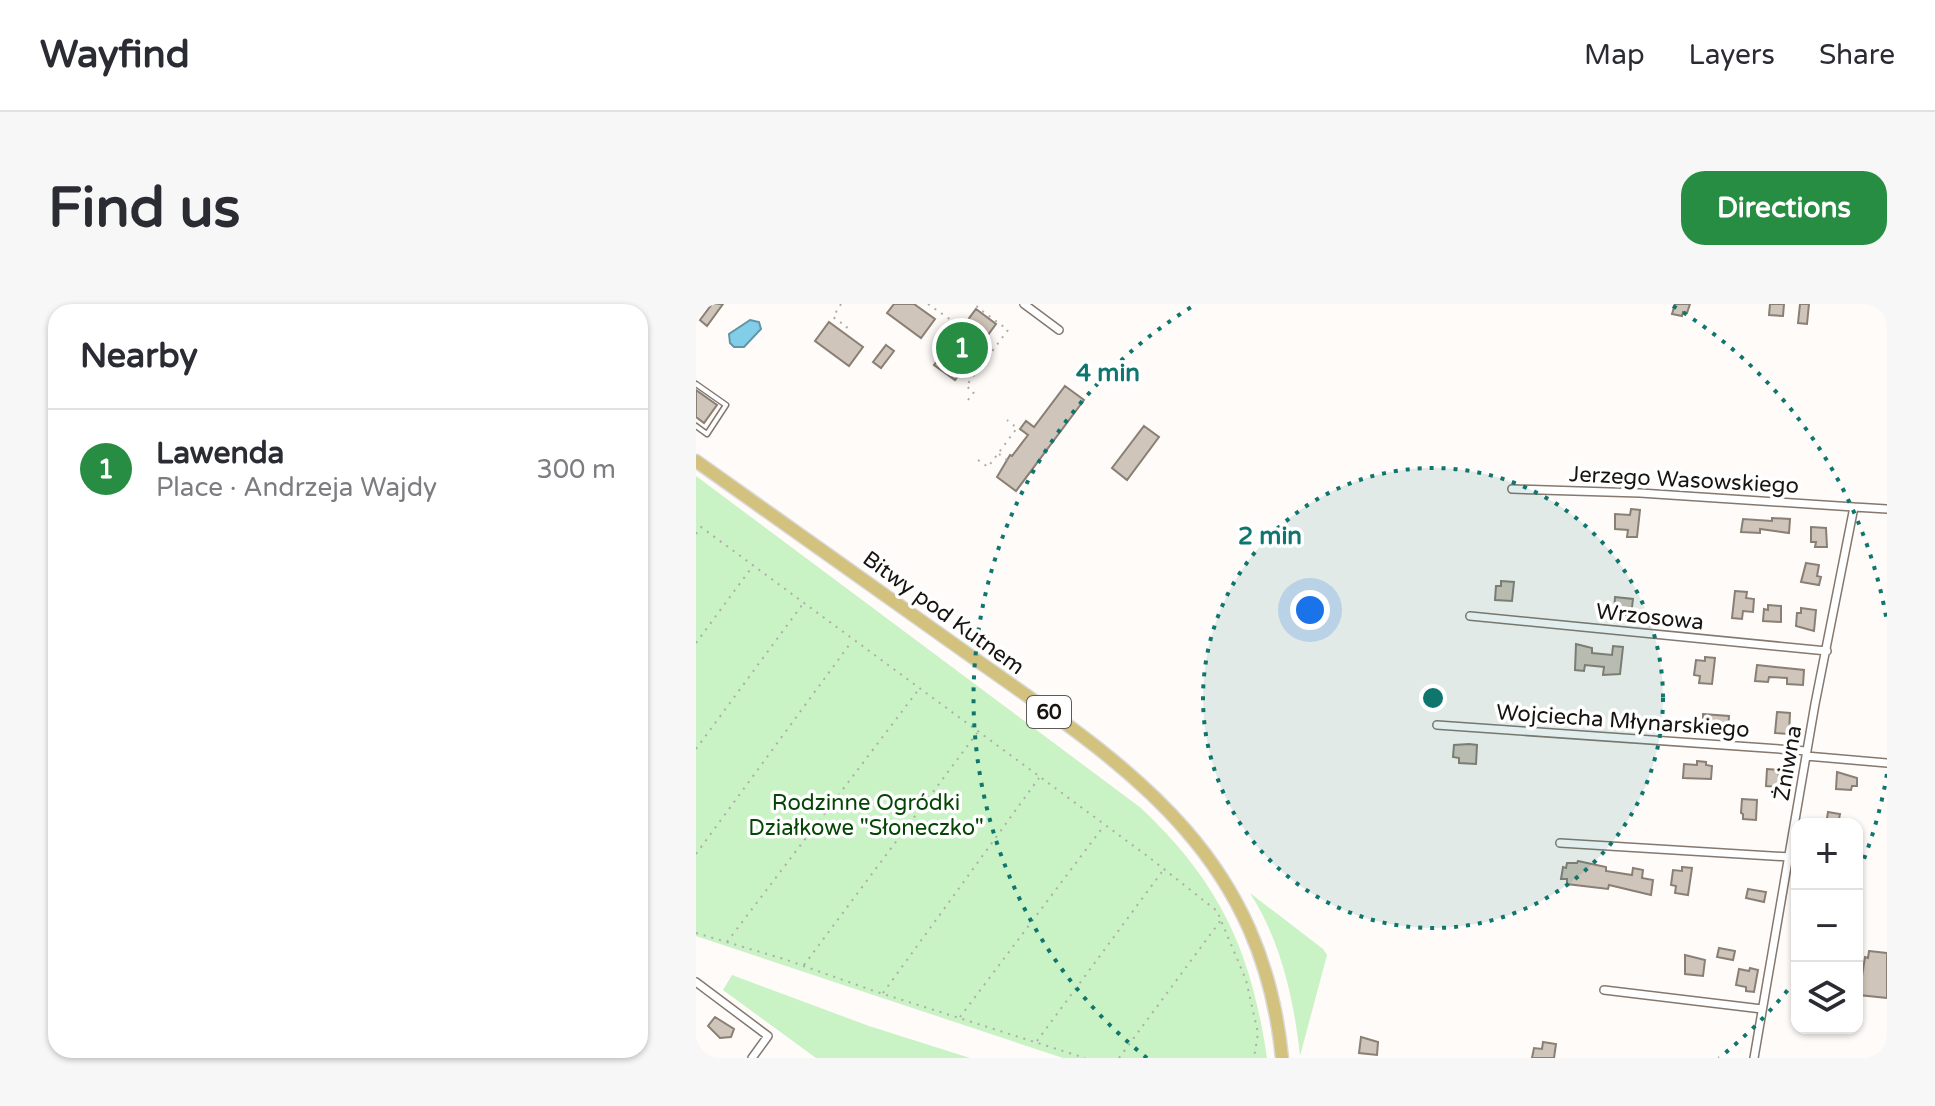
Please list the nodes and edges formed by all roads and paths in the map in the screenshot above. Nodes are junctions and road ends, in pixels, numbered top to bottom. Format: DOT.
graph roads {
  1 [pos="841,304"];
  2 [pos="928,304"];
  3 [pos="979,304"];
  4 [pos="1024,304"];
  5 [pos="951,320"];
  6 [pos="1059,330"];
  7 [pos="843,332"];
  8 [pos="981,341"];
  9 [pos="993,350"];
  10 [pos="961,368"];
  11 [pos="973,377"];
  12 [pos="696,384"];
  13 [pos="968,400"];
  14 [pos="1007,420"];
  15 [pos="696,426"];
  16 [pos="998,454"];
  17 [pos="978,460"];
  18 [pos="1007,460"];
  19 [pos="696,461"];
  20 [pos="1512,489"];
  21 [pos="1854,507"];
  22 [pos="1887,509"];
  23 [pos="696,534"];
  24 [pos="753,566"];
  25 [pos="803,603"];
  26 [pos="1470,616"];
  27 [pos="853,640"];
  28 [pos="696,643"];
  29 [pos="1827,651"];
  30 [pos="919,689"];
  31 [pos="1437,725"];
  32 [pos="977,732"];
  33 [pos="696,749"];
  34 [pos="1806,754"];
  35 [pos="1887,763"];
  36 [pos="1039,778"];
  37 [pos="1104,825"];
  38 [pos="1560,843"];
  39 [pos="696,854"];
  40 [pos="1789,857"];
  41 [pos="1164,869"];
  42 [pos="1221,920"];
  43 [pos="696,933"];
  44 [pos="726,943"];
  45 [pos="804,966"];
  46 [pos="696,982"];
  47 [pos="1604,990"];
  48 [pos="883,994"];
  49 [pos="1762,1009"];
  50 [pos="959,1017"];
  51 [pos="1037,1042"];
  52 [pos="752,1058"];
  53 [pos="1085,1058"];
  54 [pos="1119,1058"];
  55 [pos="1254,1058"];
  56 [pos="1282,1058"];
  57 [pos="1754,1058"];
  1 -- 7 [label="path"];
  2 -- 5 [label="path"];
  3 -- 9 [label="path"];
  4 -- 6 [label="street"];
  8 -- 9 [label="path"];
  9 -- 11 [label="path"];
  10 -- 11 [label="path"];
  11 -- 13 [label="path"];
  12 -- 15 [label="lane"];
  14 -- 16 [label="path"];
  16 -- 17 [label="path"];
  16 -- 18 [label="path"];
  19 -- 56 [label="main road, Bitwy pod Kutnem / 60"];
  20 -- 21 [label="street, Jerzego Wasowskiego"];
  21 -- 22 [label="street"];
  21 -- 29 [label="street, Żniwna"];
  23 -- 24 [label="path"];
  24 -- 25 [label="path"];
  24 -- 28 [label="path"];
  25 -- 27 [label="path"];
  25 -- 33 [label="path"];
  26 -- 29 [label="street, Wrzosowa"];
  27 -- 30 [label="path"];
  27 -- 39 [label="path"];
  29 -- 34 [label="street, Żniwna"];
  30 -- 32 [label="path"];
  30 -- 44 [label="path"];
  31 -- 34 [label="street, Wojciecha Młynarskiego"];
  32 -- 36 [label="path"];
  32 -- 45 [label="path"];
  34 -- 35 [label="street, Wojciecha Młynarskiego"];
  34 -- 40 [label="street, Żniwna"];
  36 -- 37 [label="path"];
  36 -- 48 [label="path"];
  37 -- 41 [label="path"];
  37 -- 50 [label="path"];
  38 -- 40 [label="street"];
  40 -- 49 [label="street, Żniwna"];
  41 -- 42 [label="path"];
  41 -- 51 [label="path"];
  42 -- 54 [label="path"];
  42 -- 55 [label="path"];
  43 -- 44 [label="path"];
  44 -- 45 [label="path"];
  45 -- 48 [label="path"];
  46 -- 52 [label="street"];
  47 -- 49 [label="street"];
  48 -- 50 [label="path"];
  49 -- 57 [label="street, Żniwna"];
  50 -- 51 [label="path"];
  51 -- 53 [label="path"];
}
